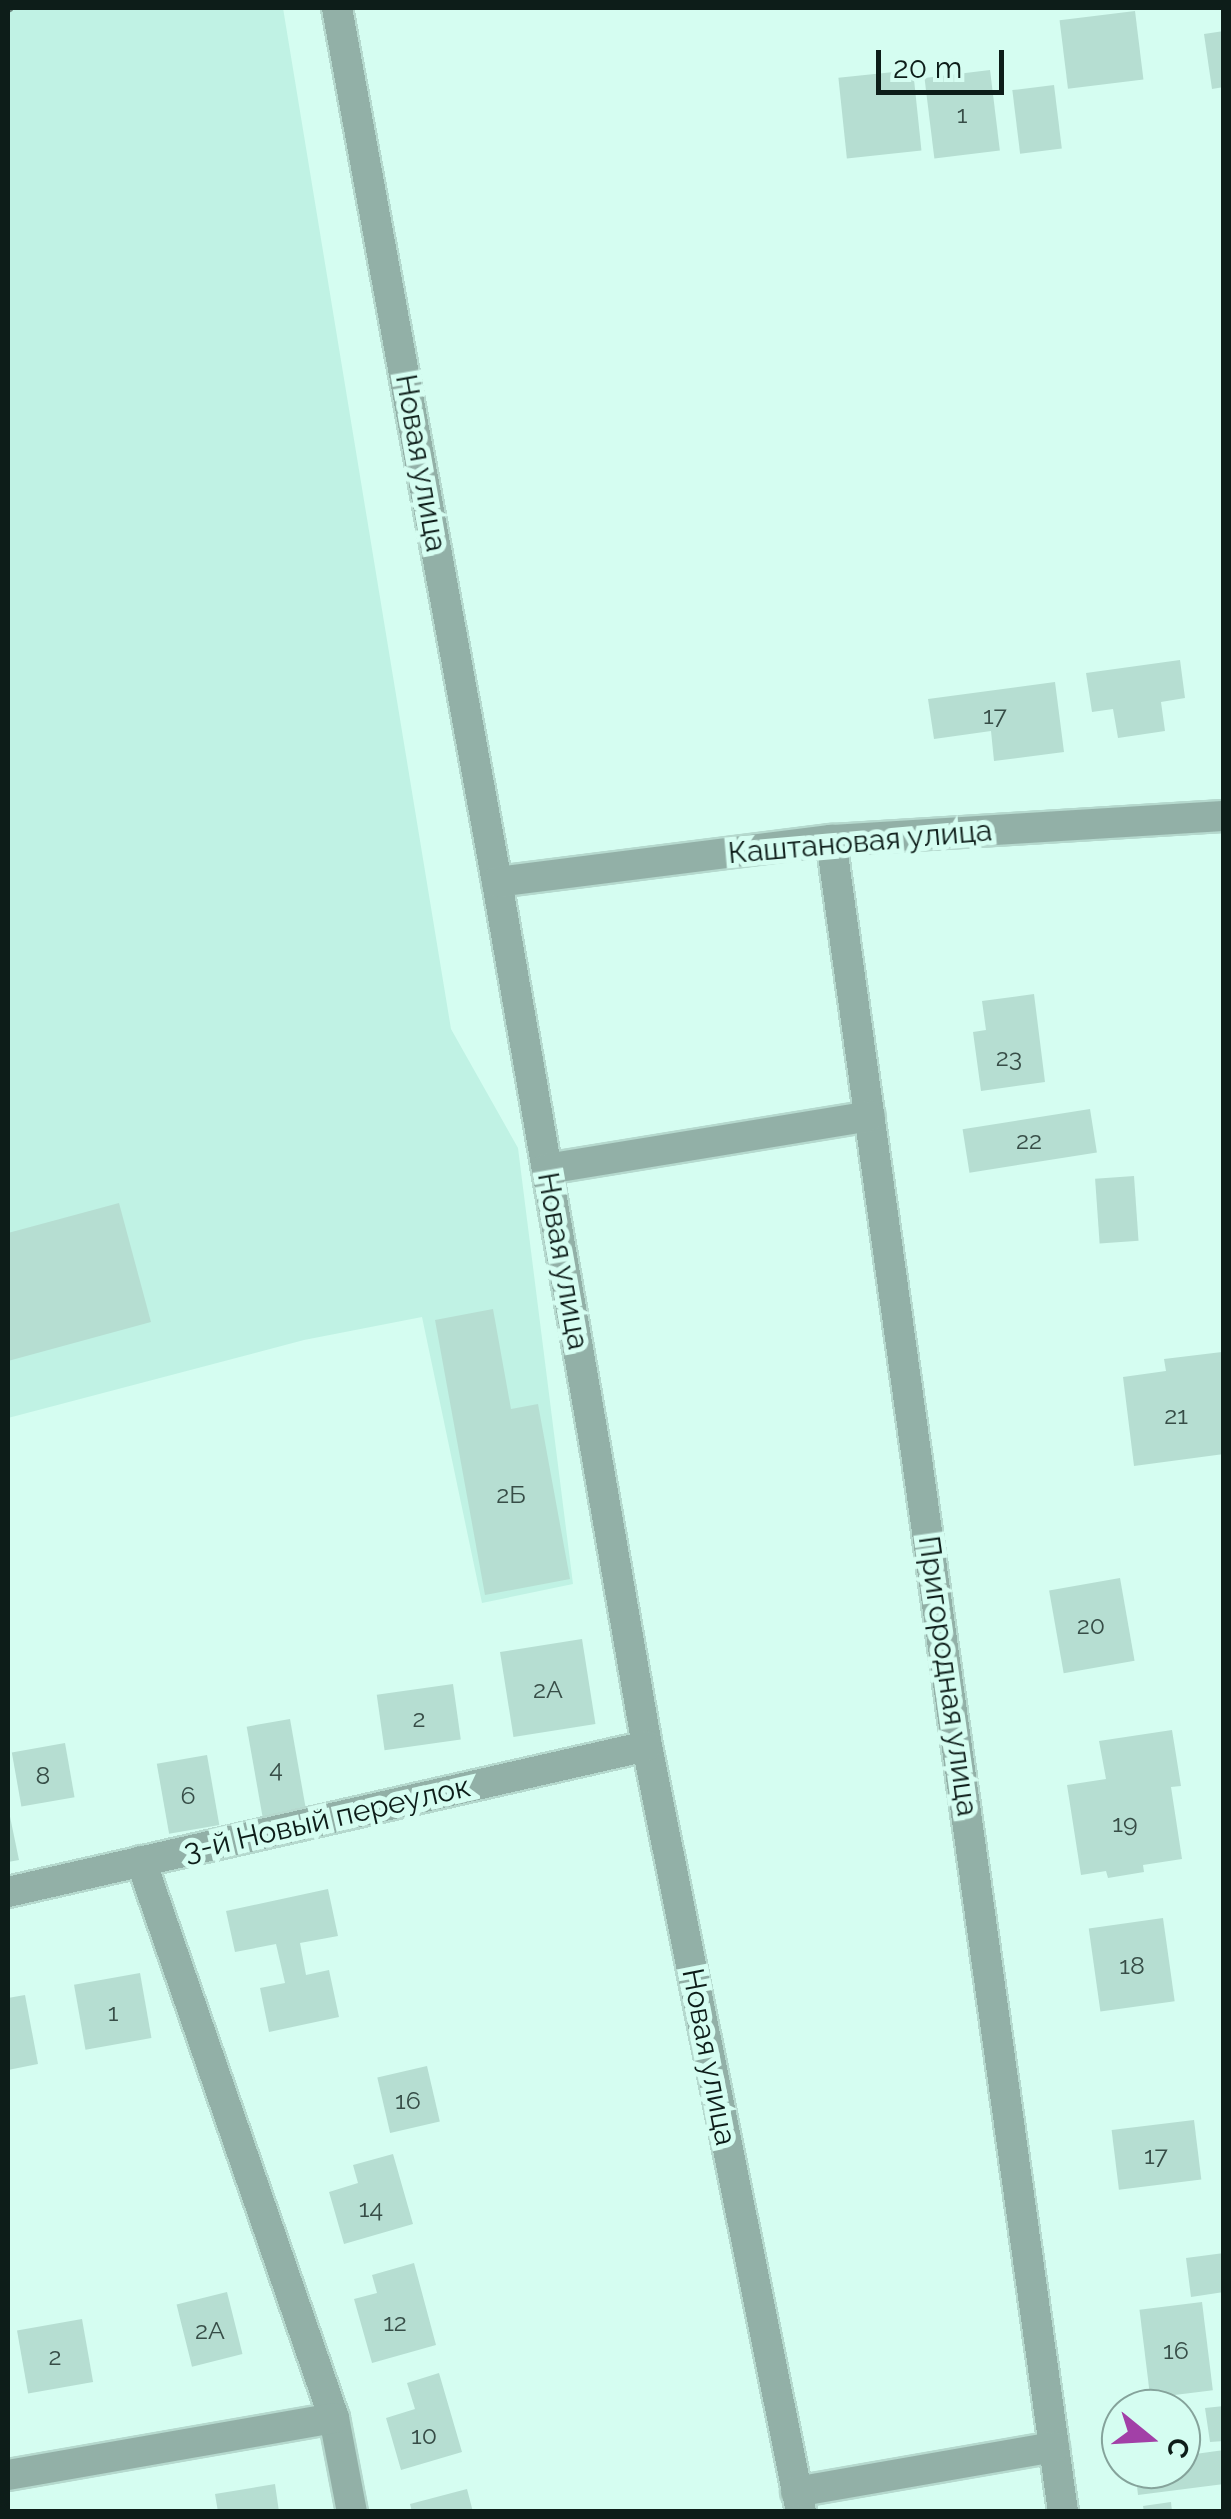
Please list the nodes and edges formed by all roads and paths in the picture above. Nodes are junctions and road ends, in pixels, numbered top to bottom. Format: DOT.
graph roads {
  1 [pos="337,8"];
  2 [pos="1224,816"];
  3 [pos="831,840"];
  4 [pos="497,882"];
  5 [pos="870,1116"];
  6 [pos="547,1169"];
  7 [pos="647,1746"];
  8 [pos="141,1861"];
  9 [pos="8,1892"];
  10 [pos="334,2418"];
  11 [pos="1054,2447"];
  12 [pos="8,2475"];
  13 [pos="798,2502"];
  14 [pos="352,2512"];
  15 [pos="1063,2512"];
  1 -- 4 [label="street, Новая улица"];
  2 -- 3 [label="street, Каштановая улица"];
  3 -- 4 [label="street, Каштановая улица"];
  3 -- 5 [label="street, Пригородная улица"];
  4 -- 6 [label="street, Новая улица"];
  5 -- 6 [label="street"];
  5 -- 11 [label="street, Пригородная улица"];
  6 -- 7 [label="street, Новая улица"];
  7 -- 8 [label="street, 3-й Новый переулок"];
  7 -- 13 [label="street, Новая улица"];
  8 -- 9 [label="street, 3-й Новый переулок"];
  8 -- 10 [label="street"];
  10 -- 12 [label="street"];
  10 -- 14 [label="street"];
  11 -- 13 [label="street"];
  11 -- 15 [label="street, Пригородная улица"];
}
